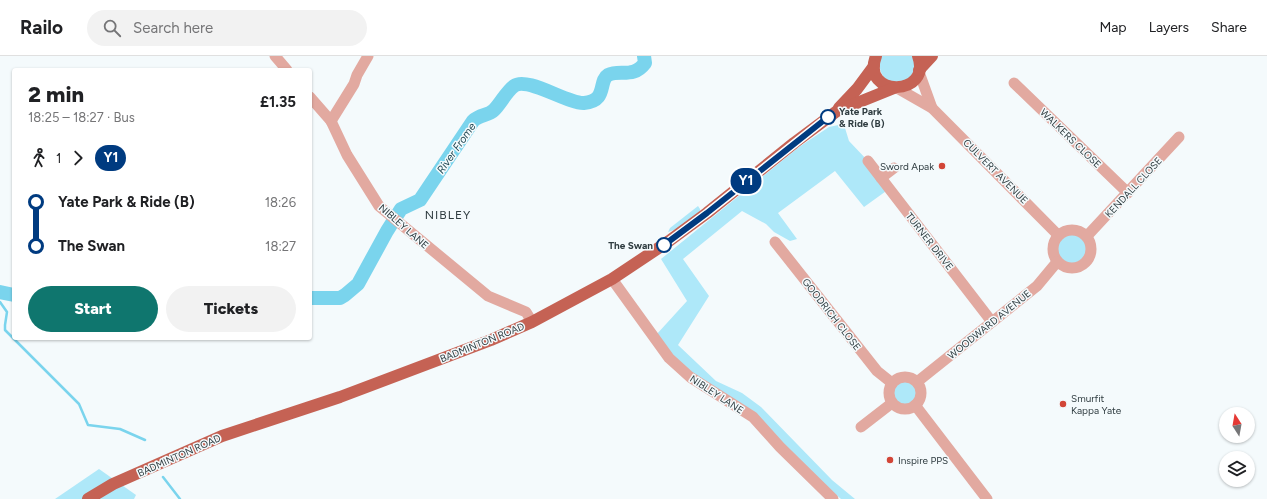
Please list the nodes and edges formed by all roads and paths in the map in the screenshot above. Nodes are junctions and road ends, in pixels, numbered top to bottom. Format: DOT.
graph roads {
  1 [pos="275,56"];
  2 [pos="368,56"];
  3 [pos="918,56"];
  4 [pos="932,56"];
  5 [pos="874,60"];
  6 [pos="285,68"];
  7 [pos="919,71"];
  8 [pos="1014,83"];
  9 [pos="896,88"];
  10 [pos="312,99"];
  11 [pos="932,108"];
  12 [pos="837,111"];
  13 [pos="331,121"];
  14 [pos="1179,137"];
  15 [pos="868,161"];
  16 [pos="894,168"];
  17 [pos="881,178"];
  18 [pos="1128,193"];
  19 [pos="1058,235"];
  20 [pos="1087,236"];
  21 [pos="775,242"];
  22 [pos="1057,262"];
  23 [pos="612,279"];
  24 [pos="532,322"];
  25 [pos="992,322"];
  26 [pos="917,382"];
  27 [pos="892,383"];
  28 [pos="892,403"];
  29 [pos="915,405"];
  30 [pos="861,427"];
  31 [pos="88,499"];
  32 [pos="833,499"];
  33 [pos="987,499"];
  1 -- 6 [label="street"];
  2 -- 13 [label="street"];
  3 -- 7 [label="main road"];
  4 -- 7 [label="main road"];
  5 -- 9 [label="main road"];
  5 -- 12 [label="main road, BADMINTON ROAD"];
  7 -- 9 [label="main road, BADMINTON ROAD"];
  7 -- 11 [label="street, CULVERT AVENUE"];
  8 -- 18 [label="street, WALKERS CLOSE"];
  9 -- 11 [label="street, CULVERT AVENUE"];
  9 -- 12 [label="main road, BADMINTON ROAD"];
  10 -- 13 [label="street, NIBLEY LANE"];
  11 -- 19 [label="street, CULVERT AVENUE"];
  12 -- 23 [label="main road, BADMINTON ROAD"];
  13 -- 24 [label="street, NIBLEY LANE"];
  14 -- 18 [label="street, KENDALL CLOSE"];
  15 -- 17 [label="street, TURNER DRIVE"];
  16 -- 17 [label="street"];
  17 -- 25 [label="street, TURNER DRIVE"];
  18 -- 20 [label="street, KENDALL CLOSE"];
  19 -- 20 [label="street"];
  19 -- 22 [label="street"];
  20 -- 22 [label="street"];
  21 -- 27 [label="street, GOODRICH CLOSE"];
  22 -- 25 [label="street, WOODWARD AVENUE"];
  23 -- 24 [label="main road, BADMINTON ROAD"];
  23 -- 32 [label="street, NIBLEY LANE"];
  24 -- 31 [label="main road, BADMINTON ROAD"];
  25 -- 26 [label="street, WOODWARD AVENUE"];
  26 -- 27 [label="street"];
  26 -- 29 [label="street"];
  27 -- 28 [label="street"];
  28 -- 29 [label="street"];
  28 -- 30 [label="street"];
  29 -- 33 [label="street"];
}
